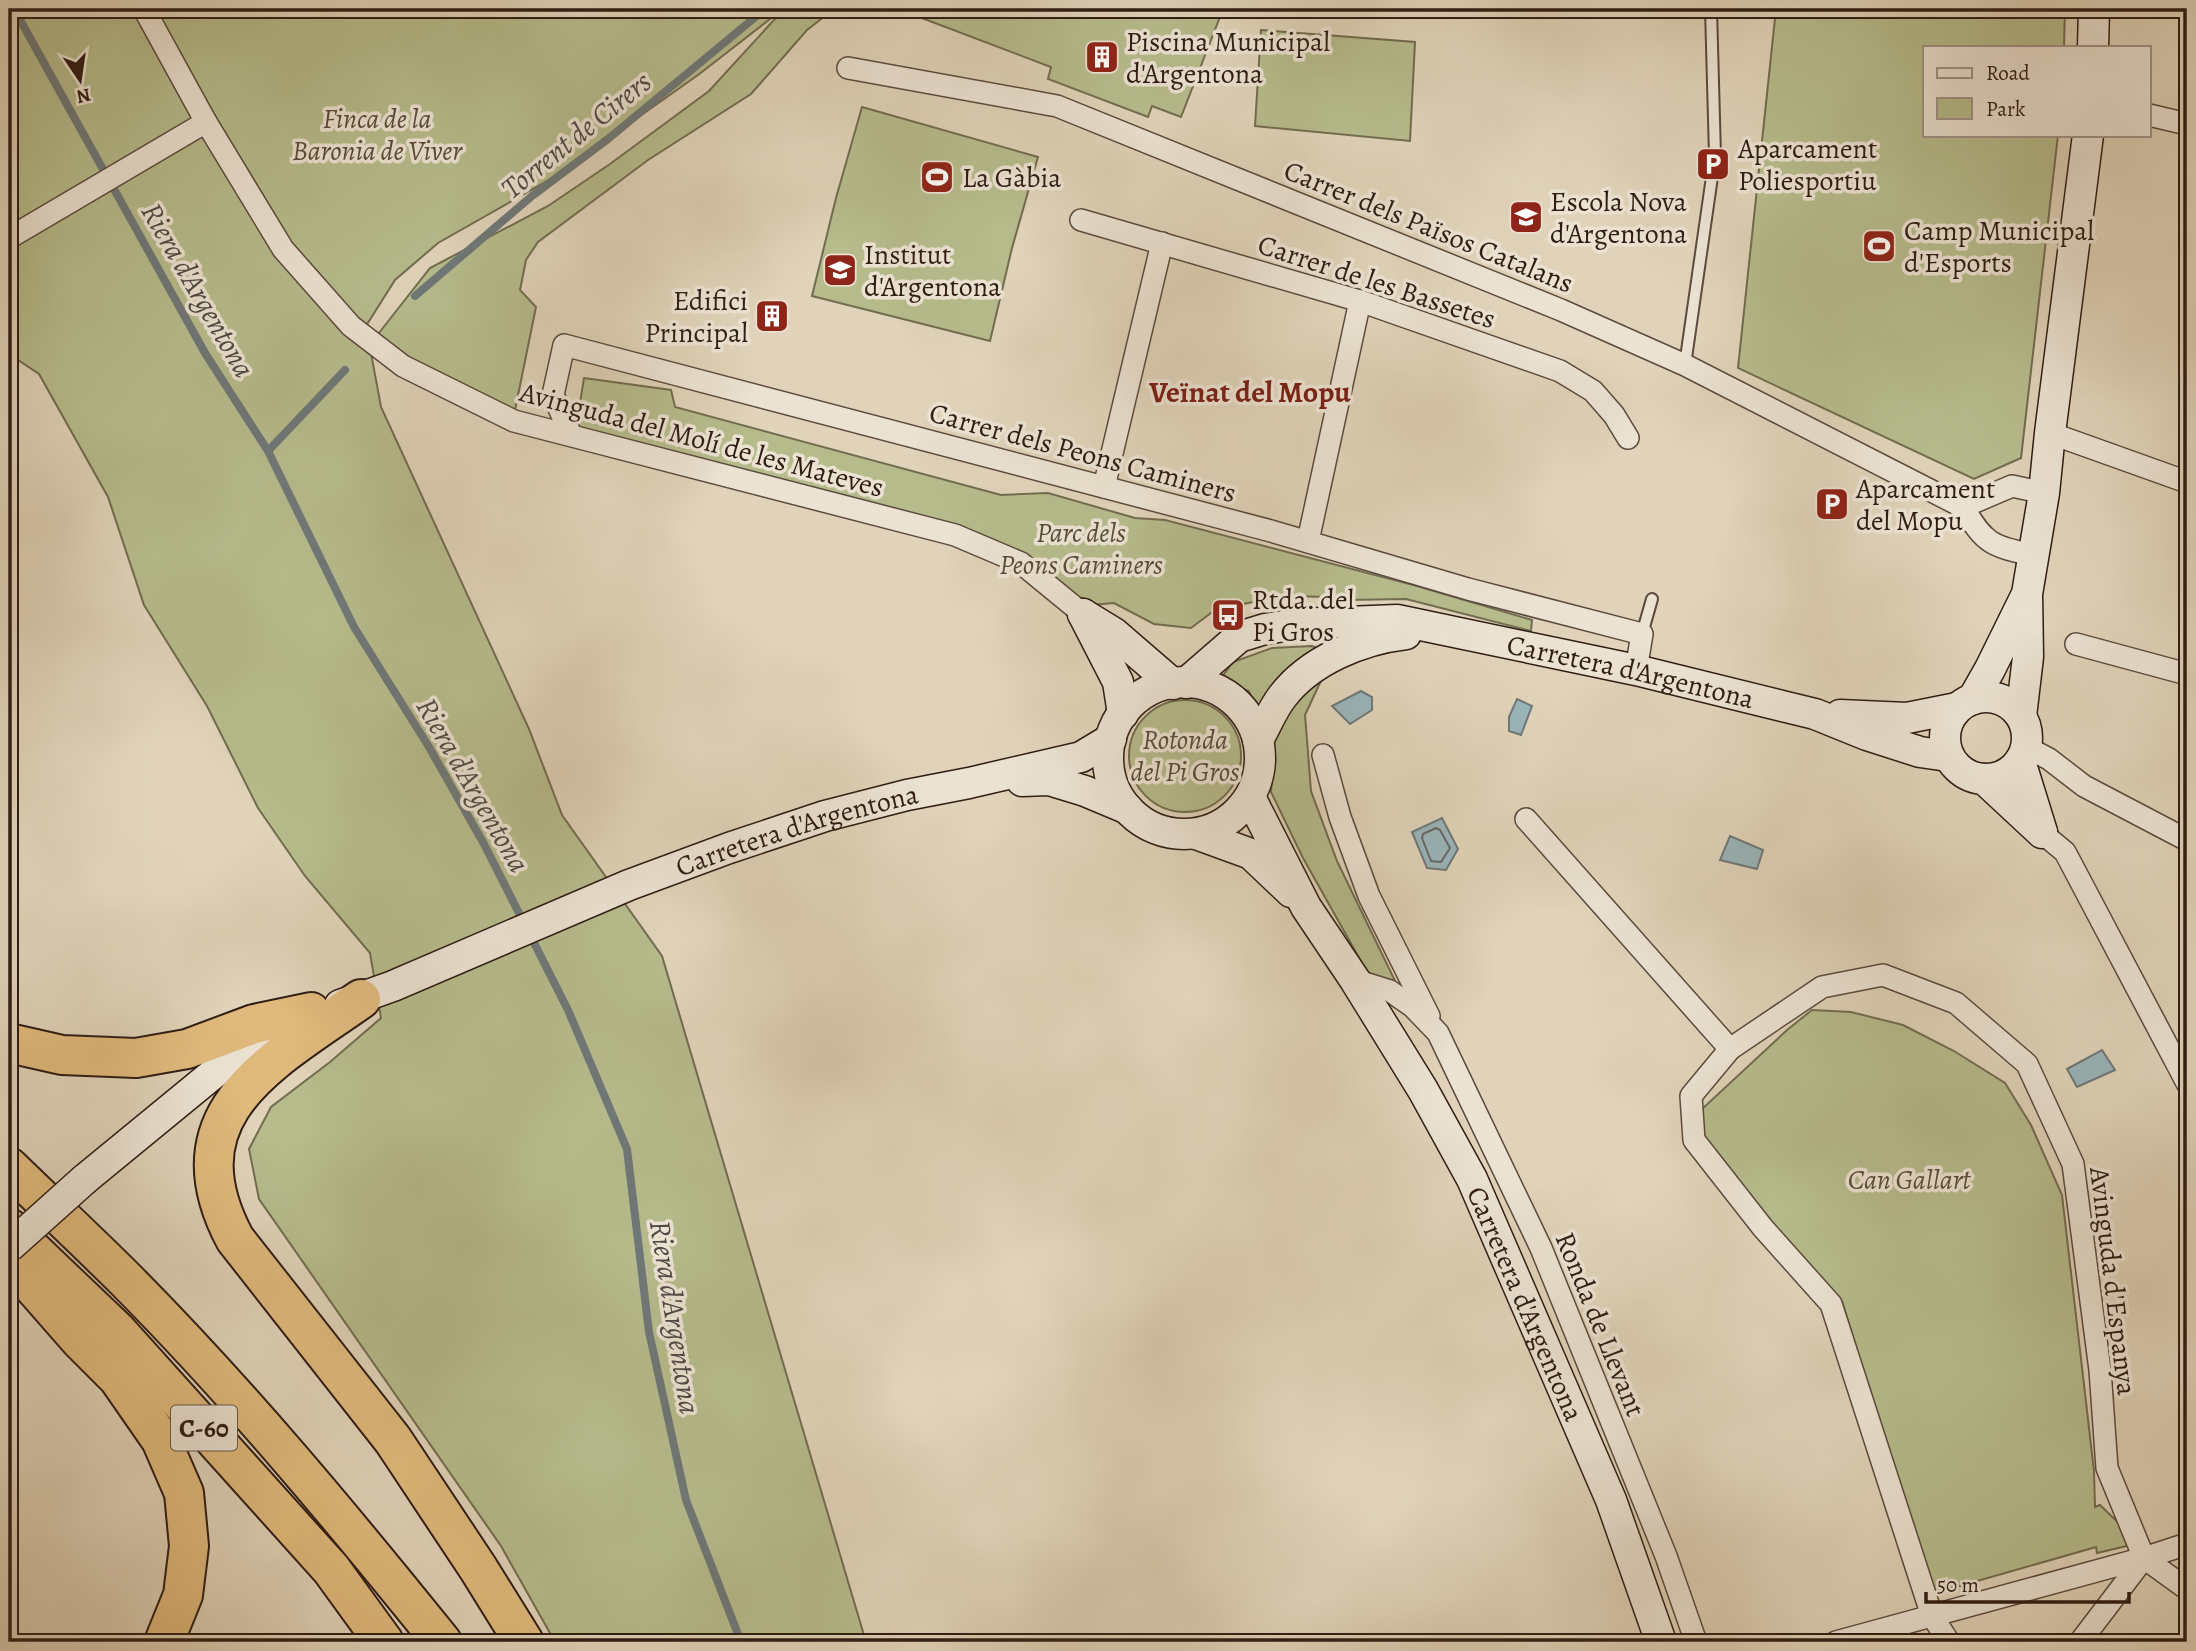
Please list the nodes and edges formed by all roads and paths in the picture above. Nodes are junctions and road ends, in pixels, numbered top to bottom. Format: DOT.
graph roads {
  1 [pos="144,9"];
  2 [pos="1711,9"];
  3 [pos="2094,9"];
  4 [pos="2093,46"];
  5 [pos="848,68"];
  6 [pos="2150,115"];
  7 [pos="206,122"];
  8 [pos="2187,124"];
  9 [pos="2088,136"];
  10 [pos="1081,220"];
  11 [pos="9,238"];
  12 [pos="1162,243"];
  13 [pos="1360,301"];
  14 [pos="1685,365"];
  15 [pos="2050,433"];
  16 [pos="571,435"];
  17 [pos="1628,438"];
  18 [pos="2187,482"];
  19 [pos="1104,486"];
  20 [pos="2044,494"];
  21 [pos="1964,507"];
  22 [pos="1308,541"];
  23 [pos="2033,555"];
  24 [pos="2027,594"];
  25 [pos="1652,599"];
  26 [pos="1083,614"];
  27 [pos="1446,630"];
  28 [pos="1642,634"];
  29 [pos="2076,644"];
  30 [pos="1636,670"];
  31 [pos="2187,674"];
  32 [pos="1179,683"];
  33 [pos="1965,703"];
  34 [pos="1815,714"];
  35 [pos="2021,716"];
  36 [pos="1117,726"];
  37 [pos="1258,740"];
  38 [pos="2023,754"];
  39 [pos="1323,755"];
  40 [pos="1948,756"];
  41 [pos="1984,779"];
  42 [pos="969,783"];
  43 [pos="1250,797"];
  44 [pos="1128,809"];
  45 [pos="1526,819"];
  46 [pos="2042,832"];
  47 [pos="1196,834"];
  48 [pos="2187,840"];
  49 [pos="1306,907"];
  50 [pos="1355,980"];
  51 [pos="377,993"];
  52 [pos="311,1012"];
  53 [pos="1438,1033"];
  54 [pos="9,1043"];
  55 [pos="1730,1049"];
  56 [pos="2187,1083"];
  57 [pos="9,1167"];
  58 [pos="9,1228"];
  59 [pos="9,1247"];
  60 [pos="9,1259"];
  61 [pos="2187,1544"];
  62 [pos="2144,1558"];
  63 [pos="2187,1589"];
  64 [pos="1932,1616"];
  65 [pos="164,1642"];
  66 [pos="384,1642"];
  67 [pos="442,1642"];
  68 [pos="524,1642"];
  69 [pos="1661,1642"];
  70 [pos="1696,1642"];
  71 [pos="1836,1642"];
  72 [pos="1949,1642"];
  73 [pos="2080,1642"];
  1 -- 7 [label="street, Avinguda del Molí de les Mateves"];
  2 -- 14 [label="lane"];
  3 -- 4 [label="street"];
  5 -- 14 [label="street, Carrer dels Països Catalans"];
  6 -- 8 [label="street"];
  7 -- 11 [label="street"];
  7 -- 16 [label="street, Avinguda del Molí de les Mateves"];
  9 -- 15 [label="street"];
  10 -- 12 [label="street, Carrer de les Bassetes"];
  12 -- 13 [label="street, Carrer de les Bassetes"];
  12 -- 19 [label="street"];
  13 -- 17 [label="street, Carrer de les Bassetes"];
  13 -- 22 [label="street"];
  14 -- 21 [label="street, Carrer dels Països Catalans"];
  15 -- 18 [label="street"];
  15 -- 20 [label="street"];
  16 -- 19 [label="street, Carrer dels Peons Caminers"];
  16 -- 26 [label="street, Avinguda del Molí de les Mateves"];
  19 -- 22 [label="street, Carrer dels Peons Caminers"];
  20 -- 21 [label="street"];
  20 -- 23 [label="street"];
  21 -- 23 [label="street, Carrer dels Països Catalans"];
  22 -- 28 [label="street, Carrer dels Peons Caminers"];
  23 -- 24 [label="street"];
  24 -- 33 [label="street"];
  24 -- 35 [label="street"];
  25 -- 28 [label="lane"];
  26 -- 32 [label="street"];
  26 -- 36 [label="street"];
  27 -- 30 [label="street, Carretera d'Argentona"];
  27 -- 32 [label="street, Carretera d'Argentona"];
  27 -- 37 [label="street, Carretera d'Argentona"];
  28 -- 30 [label="street"];
  29 -- 31 [label="street"];
  30 -- 34 [label="street, Carretera d'Argentona"];
  32 -- 36 [label="street"];
  32 -- 37 [label="street"];
  33 -- 34 [label="street, Carretera d'Argentona"];
  33 -- 35 [label="street"];
  33 -- 40 [label="street"];
  34 -- 40 [label="street, Carretera d'Argentona"];
  35 -- 38 [label="street"];
  36 -- 42 [label="street"];
  36 -- 44 [label="street"];
  37 -- 43 [label="street"];
  38 -- 41 [label="street"];
  38 -- 46 [label="street"];
  38 -- 48 [label="street"];
  39 -- 53 [label="street, Ronda de Llevant"];
  40 -- 41 [label="street"];
  41 -- 46 [label="street"];
  42 -- 44 [label="street"];
  42 -- 51 [label="street, Carretera d'Argentona"];
  43 -- 47 [label="street"];
  43 -- 49 [label="street"];
  44 -- 47 [label="street"];
  45 -- 55 [label="street"];
  46 -- 56 [label="street"];
  47 -- 49 [label="street"];
  49 -- 50 [label="street, Carretera d'Argentona"];
  50 -- 53 [label="street, Ronda de Llevant"];
  50 -- 69 [label="street, Carretera d'Argentona"];
  51 -- 52 [label="street, Carretera d'Argentona"];
  51 -- 68 [label="highway"];
  52 -- 54 [label="highway"];
  52 -- 59 [label="street, bridge"];
  53 -- 70 [label="street, Ronda de Llevant"];
  55 -- 62 [label="street, Avinguda d'Espanya"];
  55 -- 64 [label="street, Avinguda d'Espanya"];
  57 -- 67 [label="highway, C-60"];
  58 -- 66 [label="highway, C-60"];
  60 -- 65 [label="highway"];
  61 -- 62 [label="street"];
  62 -- 63 [label="street"];
  62 -- 64 [label="street"];
  62 -- 73 [label="street"];
  64 -- 71 [label="street"];
  64 -- 72 [label="street, Avinguda d'Espanya"];
}
